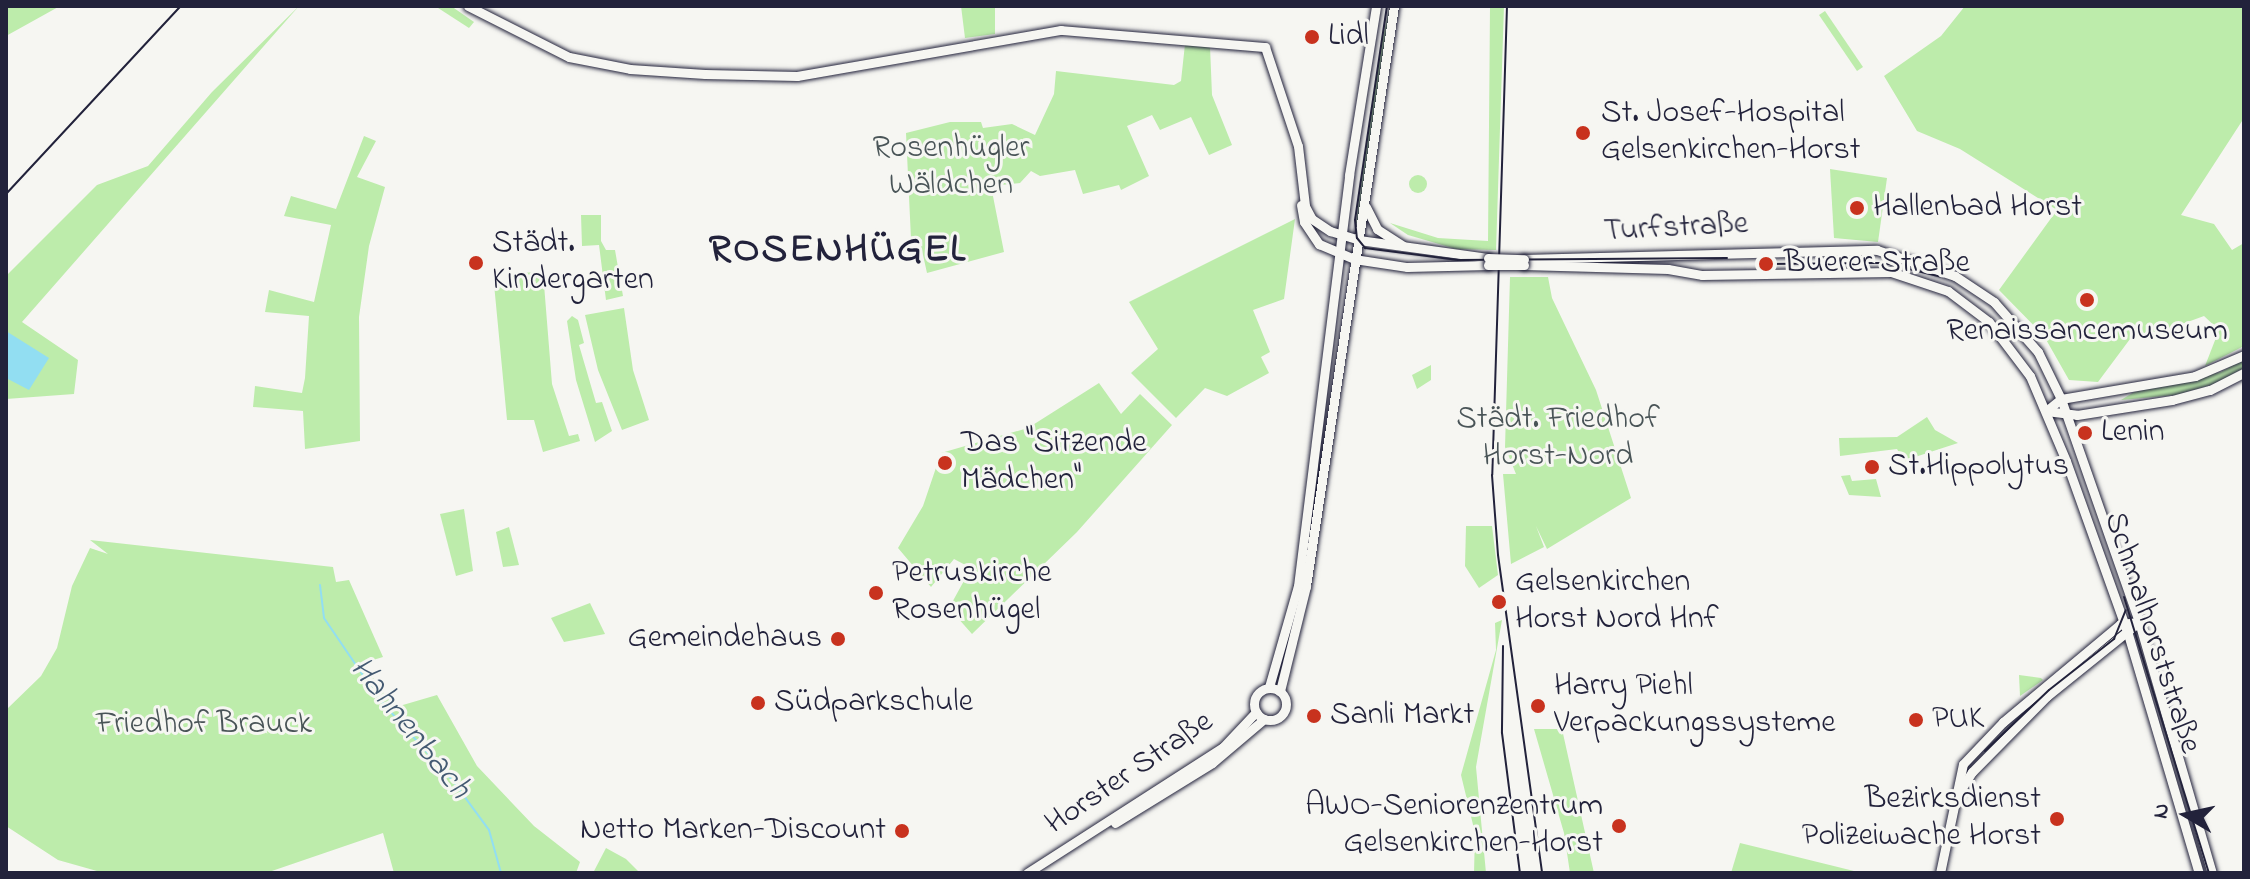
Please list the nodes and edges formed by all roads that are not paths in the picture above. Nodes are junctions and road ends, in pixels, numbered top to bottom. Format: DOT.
graph roads {
  1 [pos="468,6"];
  2 [pos="1376,6"];
  3 [pos="1394,6"];
  4 [pos="1304,194"];
  5 [pos="1366,206"];
  6 [pos="1342,235"];
  7 [pos="1359,240"];
  8 [pos="1403,246"];
  9 [pos="1340,255"];
  10 [pos="1354,259"];
  11 [pos="1488,261"];
  12 [pos="1640,262"];
  13 [pos="1721,267"];
  14 [pos="1684,273"];
  15 [pos="2244,355"];
  16 [pos="2244,373"];
  17 [pos="2061,399"];
  18 [pos="2046,411"];
  19 [pos="2067,414"];
  20 [pos="1320,445"];
  21 [pos="2124,622"];
  22 [pos="2139,622"];
  23 [pos="2128,634"];
  24 [pos="2136,660"];
  25 [pos="2090,662"];
  26 [pos="1269,687"];
  27 [pos="1280,691"];
  28 [pos="1260,716"];
  29 [pos="1953,802"];
  30 [pos="1027,873"];
  31 [pos="1038,873"];
  32 [pos="1940,873"];
  33 [pos="2199,873"];
  34 [pos="2212,873"];
  1 -- 4 [label="main road"];
  2 -- 6 [label="main road"];
  3 -- 5 [label="main road"];
  4 -- 6 [label="main road, Turfstraße"];
  4 -- 9 [label="main road"];
  5 -- 7 [label="main road"];
  5 -- 8 [label="main road"];
  6 -- 7 [label="main road, Turfstraße"];
  6 -- 9 [label="main road"];
  7 -- 8 [label="main road, Turfstraße"];
  7 -- 10 [label="main road"];
  8 -- 11 [label="main road, Turfstraße"];
  9 -- 10 [label="main road, Turfstraße"];
  9 -- 20 [label="main road"];
  10 -- 11 [label="main road, Turfstraße"];
  10 -- 20 [label="main road"];
  11 -- 12 [label="main road, Turfstraße, bridge"];
  12 -- 14 [label="main road, Turfstraße"];
  12 -- 17 [label="main road, Turfstraße"];
  13 -- 14 [label="main road"];
  14 -- 18 [label="main road, Turfstraße"];
  15 -- 17 [label="main road"];
  16 -- 19 [label="main road"];
  17 -- 18 [label="main road"];
  17 -- 19 [label="main road, Turfstraße"];
  18 -- 19 [label="main road"];
  18 -- 21 [label="main road, Schmalhorststraße"];
  19 -- 22 [label="main road, Schmalhorststraße"];
  20 -- 26 [label="main road"];
  20 -- 27 [label="main road"];
  21 -- 22 [label="main road"];
  21 -- 23 [label="main road, Schmalhorststraße"];
  21 -- 29 [label="main road"];
  22 -- 23 [label="main road"];
  22 -- 34 [label="main road, Schmalhorststraße"];
  23 -- 24 [label="main road, Schmalhorststraße"];
  23 -- 25 [label="main road"];
  24 -- 25 [label="main road"];
  24 -- 33 [label="main road, Schmalhorststraße"];
  25 -- 29 [label="main road"];
  26 -- 27 [label="main road"];
  26 -- 28 [label="main road"];
  27 -- 28 [label="main road"];
  28 -- 30 [label="main road, Horster Straße"];
  28 -- 31 [label="main road, Horster Straße"];
  29 -- 32 [label="main road"];
}
